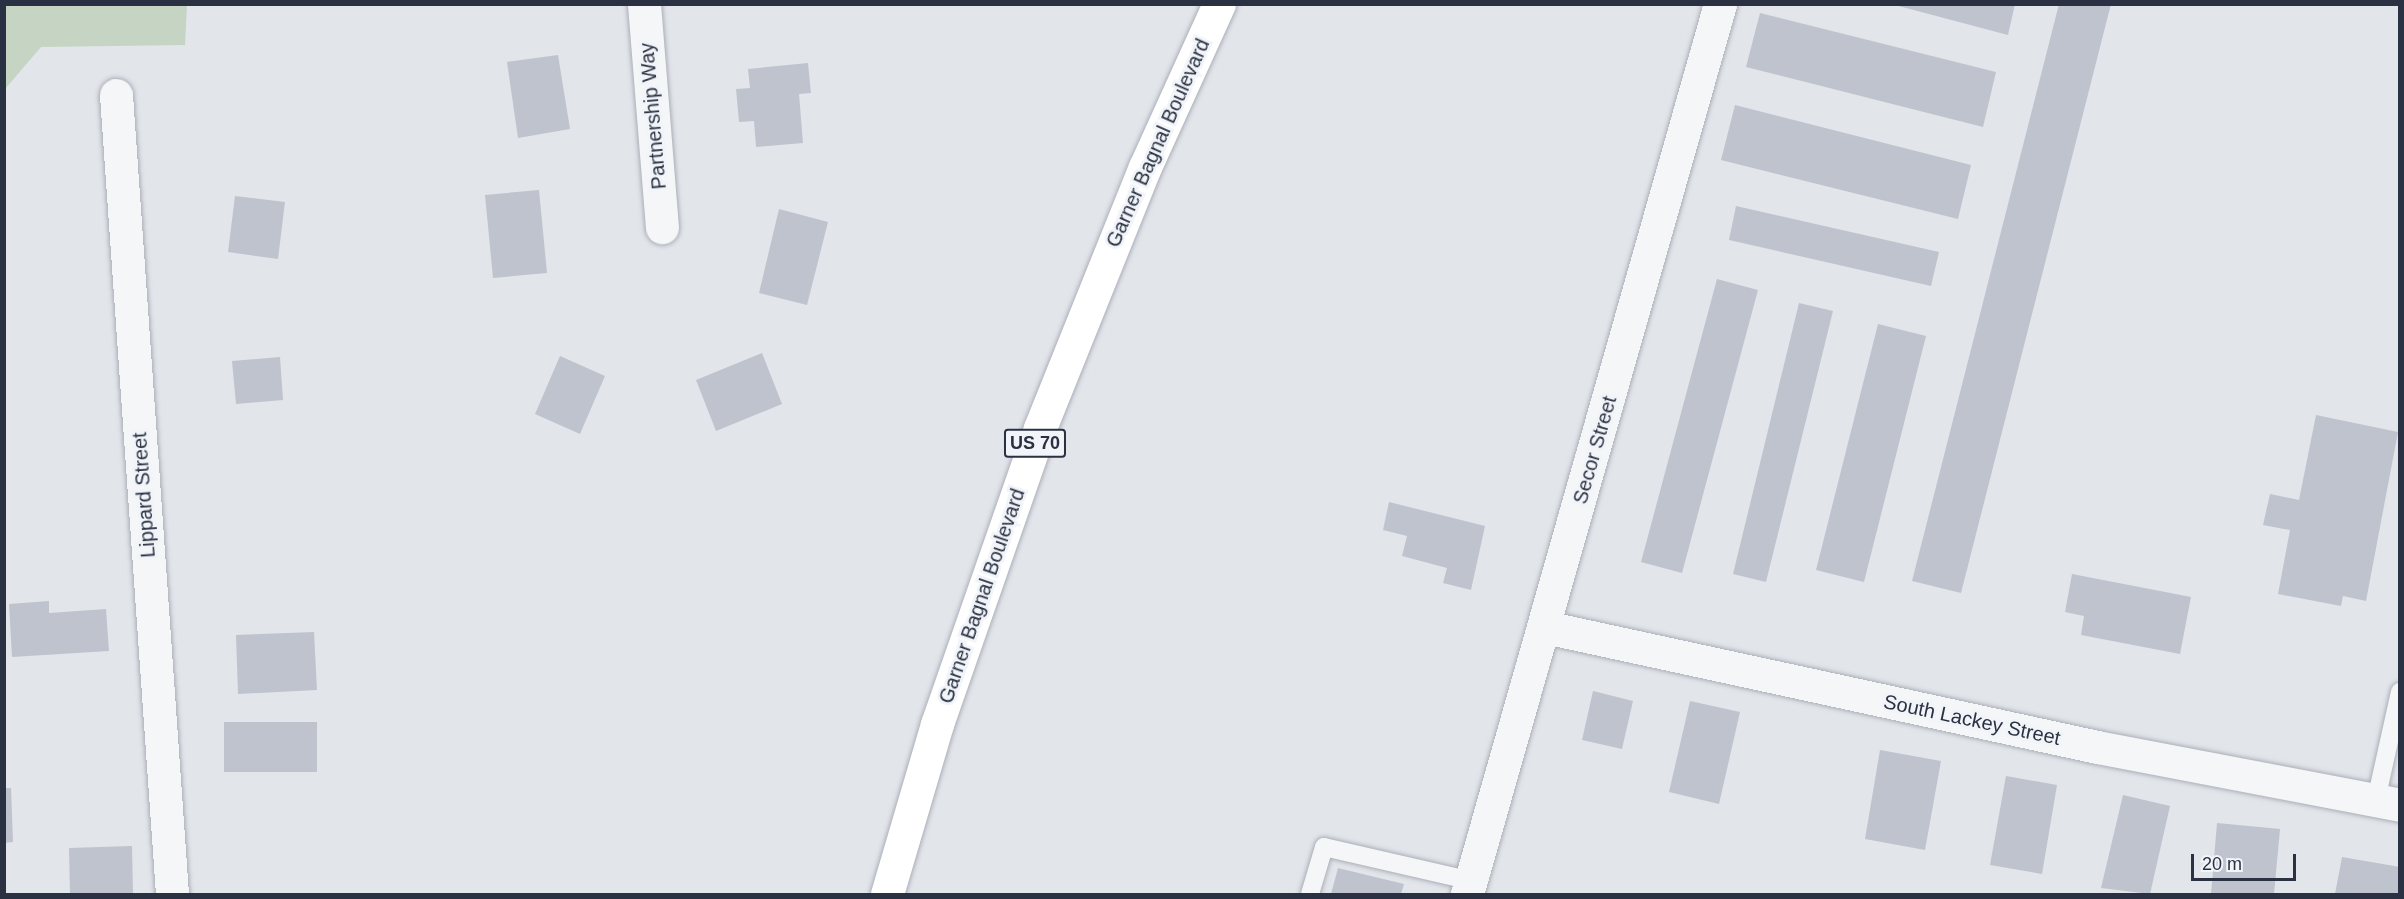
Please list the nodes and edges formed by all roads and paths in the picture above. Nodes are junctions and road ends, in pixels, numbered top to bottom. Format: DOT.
graph roads {
  1 [pos="644,4"];
  2 [pos="1219,4"];
  3 [pos="1720,4"];
  4 [pos="116,95"];
  5 [pos="663,227"];
  6 [pos="1545,627"];
  7 [pos="2400,692"];
  8 [pos="2388,802"];
  9 [pos="1469,887"];
  10 [pos="172,894"];
  11 [pos="887,894"];
  12 [pos="1310,894"];
  1 -- 5 [label="street, Partnership Way"];
  2 -- 11 [label="highway, Garner Bagnal Boulevard / US 70"];
  3 -- 6 [label="street, Secor Street"];
  4 -- 10 [label="street, Lippard Street"];
  6 -- 8 [label="street, South Lackey Street"];
  6 -- 9 [label="street, Secor Street"];
  7 -- 8 [label="lane"];
  9 -- 12 [label="lane"];
}
